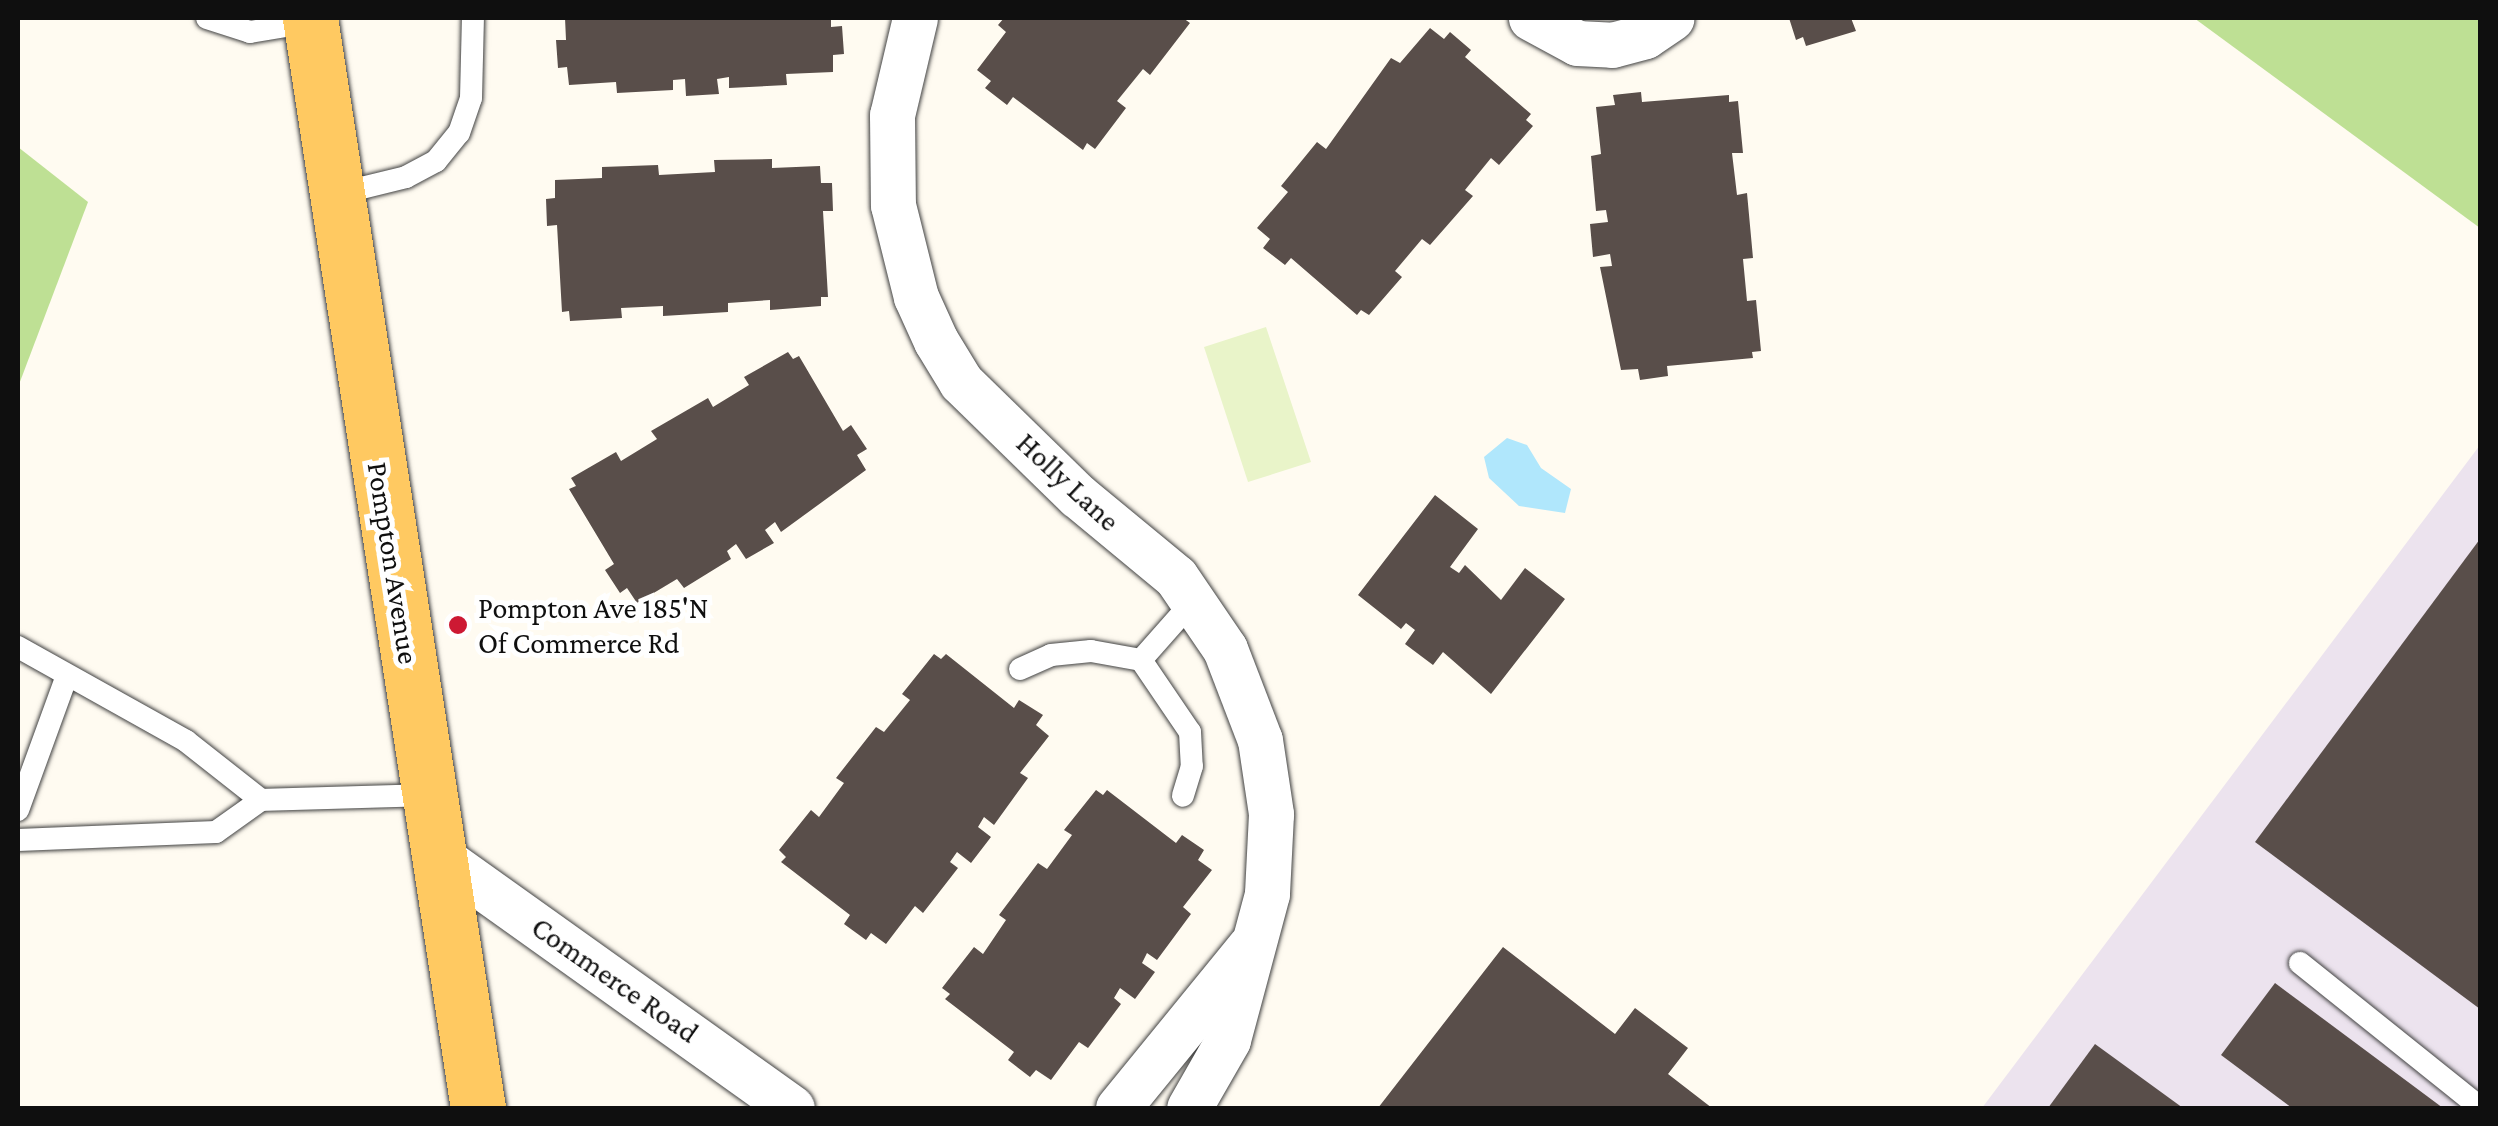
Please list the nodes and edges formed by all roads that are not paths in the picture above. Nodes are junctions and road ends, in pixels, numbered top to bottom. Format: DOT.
graph roads {
  1 [pos="207,18"];
  2 [pos="473,18"];
  3 [pos="915,18"];
  4 [pos="1530,18"];
  5 [pos="1672,18"];
  6 [pos="310,20"];
  7 [pos="337,194"];
  8 [pos="1194,600"];
  9 [pos="18,647"];
  10 [pos="1140,660"];
  11 [pos="1020,669"];
  12 [pos="66,678"];
  13 [pos="428,796"];
  14 [pos="1183,796"];
  15 [pos="261,800"];
  16 [pos="18,810"];
  17 [pos="18,840"];
  18 [pos="436,854"];
  19 [pos="1258,937"];
  20 [pos="2300,963"];
  21 [pos="2480,1107"];
  22 [pos="478,1108"];
  23 [pos="792,1108"];
  24 [pos="1118,1108"];
  25 [pos="1189,1108"];
  1 -- 6 [label="lane"];
  2 -- 7 [label="lane"];
  3 -- 8 [label="street, Holly Lane"];
  4 -- 5 [label="street"];
  6 -- 7 [label="main road, Pompton Avenue"];
  7 -- 13 [label="main road, Pompton Avenue"];
  8 -- 10 [label="lane"];
  8 -- 19 [label="street, Holly Lane"];
  9 -- 12 [label="lane"];
  10 -- 11 [label="lane"];
  10 -- 14 [label="lane"];
  12 -- 15 [label="lane"];
  12 -- 16 [label="lane"];
  13 -- 15 [label="lane"];
  13 -- 18 [label="main road, Pompton Avenue"];
  15 -- 17 [label="lane"];
  18 -- 22 [label="main road, Pompton Avenue"];
  18 -- 23 [label="street, Commerce Road"];
  19 -- 24 [label="street"];
  19 -- 25 [label="street, Holly Lane"];
  20 -- 21 [label="lane"];
}
